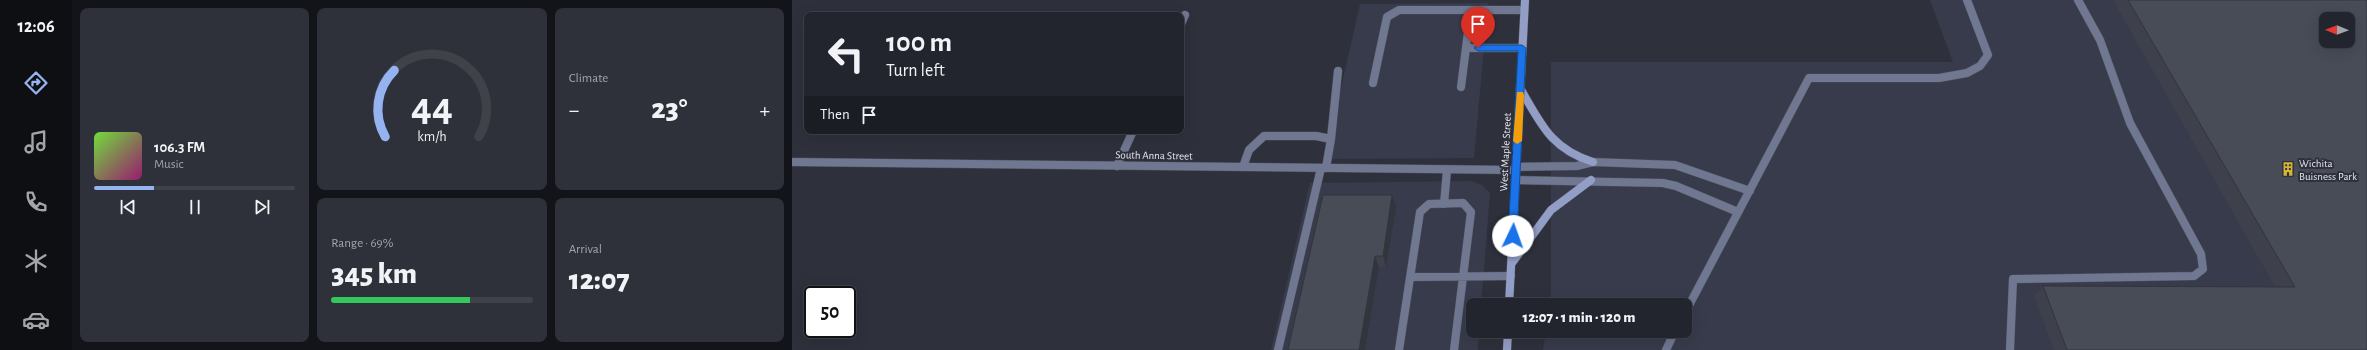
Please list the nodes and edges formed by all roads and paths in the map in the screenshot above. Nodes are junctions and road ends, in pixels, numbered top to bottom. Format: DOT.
graph roads {
  1 [pos="1525,0"];
  2 [pos="1967,0"];
  3 [pos="2078,0"];
  4 [pos="1524,10"];
  5 [pos="1469,24"];
  6 [pos="1466,48"];
  7 [pos="1522,48"];
  8 [pos="1338,71"];
  9 [pos="1373,83"];
  10 [pos="1461,87"];
  11 [pos="1520,88"];
  12 [pos="1131,134"];
  13 [pos="1331,139"];
  14 [pos="792,162"];
  15 [pos="1593,162"];
  16 [pos="1117,166"];
  17 [pos="1244,167"];
  18 [pos="1324,168"];
  19 [pos="1516,169"];
  20 [pos="1447,170"];
  21 [pos="1515,180"];
  22 [pos="1591,180"];
  23 [pos="1750,191"];
  24 [pos="1444,204"];
  25 [pos="1738,212"];
  26 [pos="1511,264"];
  27 [pos="1511,276"];
  28 [pos="1410,277"];
  29 [pos="1463,277"];
  30 [pos="1509,298"];
  31 [pos="1692,300"];
  32 [pos="1508,338"];
  33 [pos="1672,338"];
  34 [pos="1278,350"];
  35 [pos="1399,350"];
  36 [pos="1454,350"];
  37 [pos="1507,350"];
  38 [pos="1666,350"];
  39 [pos="2010,350"];
  1 -- 4 [label="main road, West Maple Street"];
  2 -- 23 [label="street"];
  3 -- 39 [label="street"];
  4 -- 7 [label="main road, West Maple Street"];
  4 -- 9 [label="street"];
  5 -- 6 [label="street"];
  6 -- 7 [label="street"];
  6 -- 10 [label="street"];
  7 -- 11 [label="main road, West Maple Street"];
  8 -- 13 [label="street"];
  11 -- 15 [label="main road"];
  11 -- 19 [label="main road, West Maple Street"];
  12 -- 16 [label="street"];
  13 -- 17 [label="street"];
  13 -- 18 [label="street"];
  14 -- 16 [label="street, South Anna Street"];
  15 -- 19 [label="street, South Anna Street"];
  15 -- 23 [label="street, South Anna Street"];
  16 -- 17 [label="street, South Anna Street"];
  17 -- 18 [label="street, South Anna Street"];
  18 -- 20 [label="street, South Anna Street"];
  18 -- 34 [label="street"];
  19 -- 20 [label="street, South Anna Street"];
  19 -- 21 [label="main road, West Maple Street"];
  20 -- 24 [label="street"];
  21 -- 22 [label="street"];
  21 -- 26 [label="main road, West Maple Street"];
  22 -- 25 [label="street"];
  22 -- 26 [label="main road"];
  23 -- 25 [label="street"];
  24 -- 28 [label="street"];
  24 -- 29 [label="street"];
  25 -- 31 [label="street"];
  26 -- 27 [label="main road, West Maple Street"];
  27 -- 29 [label="street"];
  27 -- 30 [label="main road, West Maple Street"];
  28 -- 29 [label="street"];
  28 -- 35 [label="street"];
  29 -- 36 [label="street"];
  32 -- 37 [label="main road"];
  33 -- 38 [label="street"];
}
